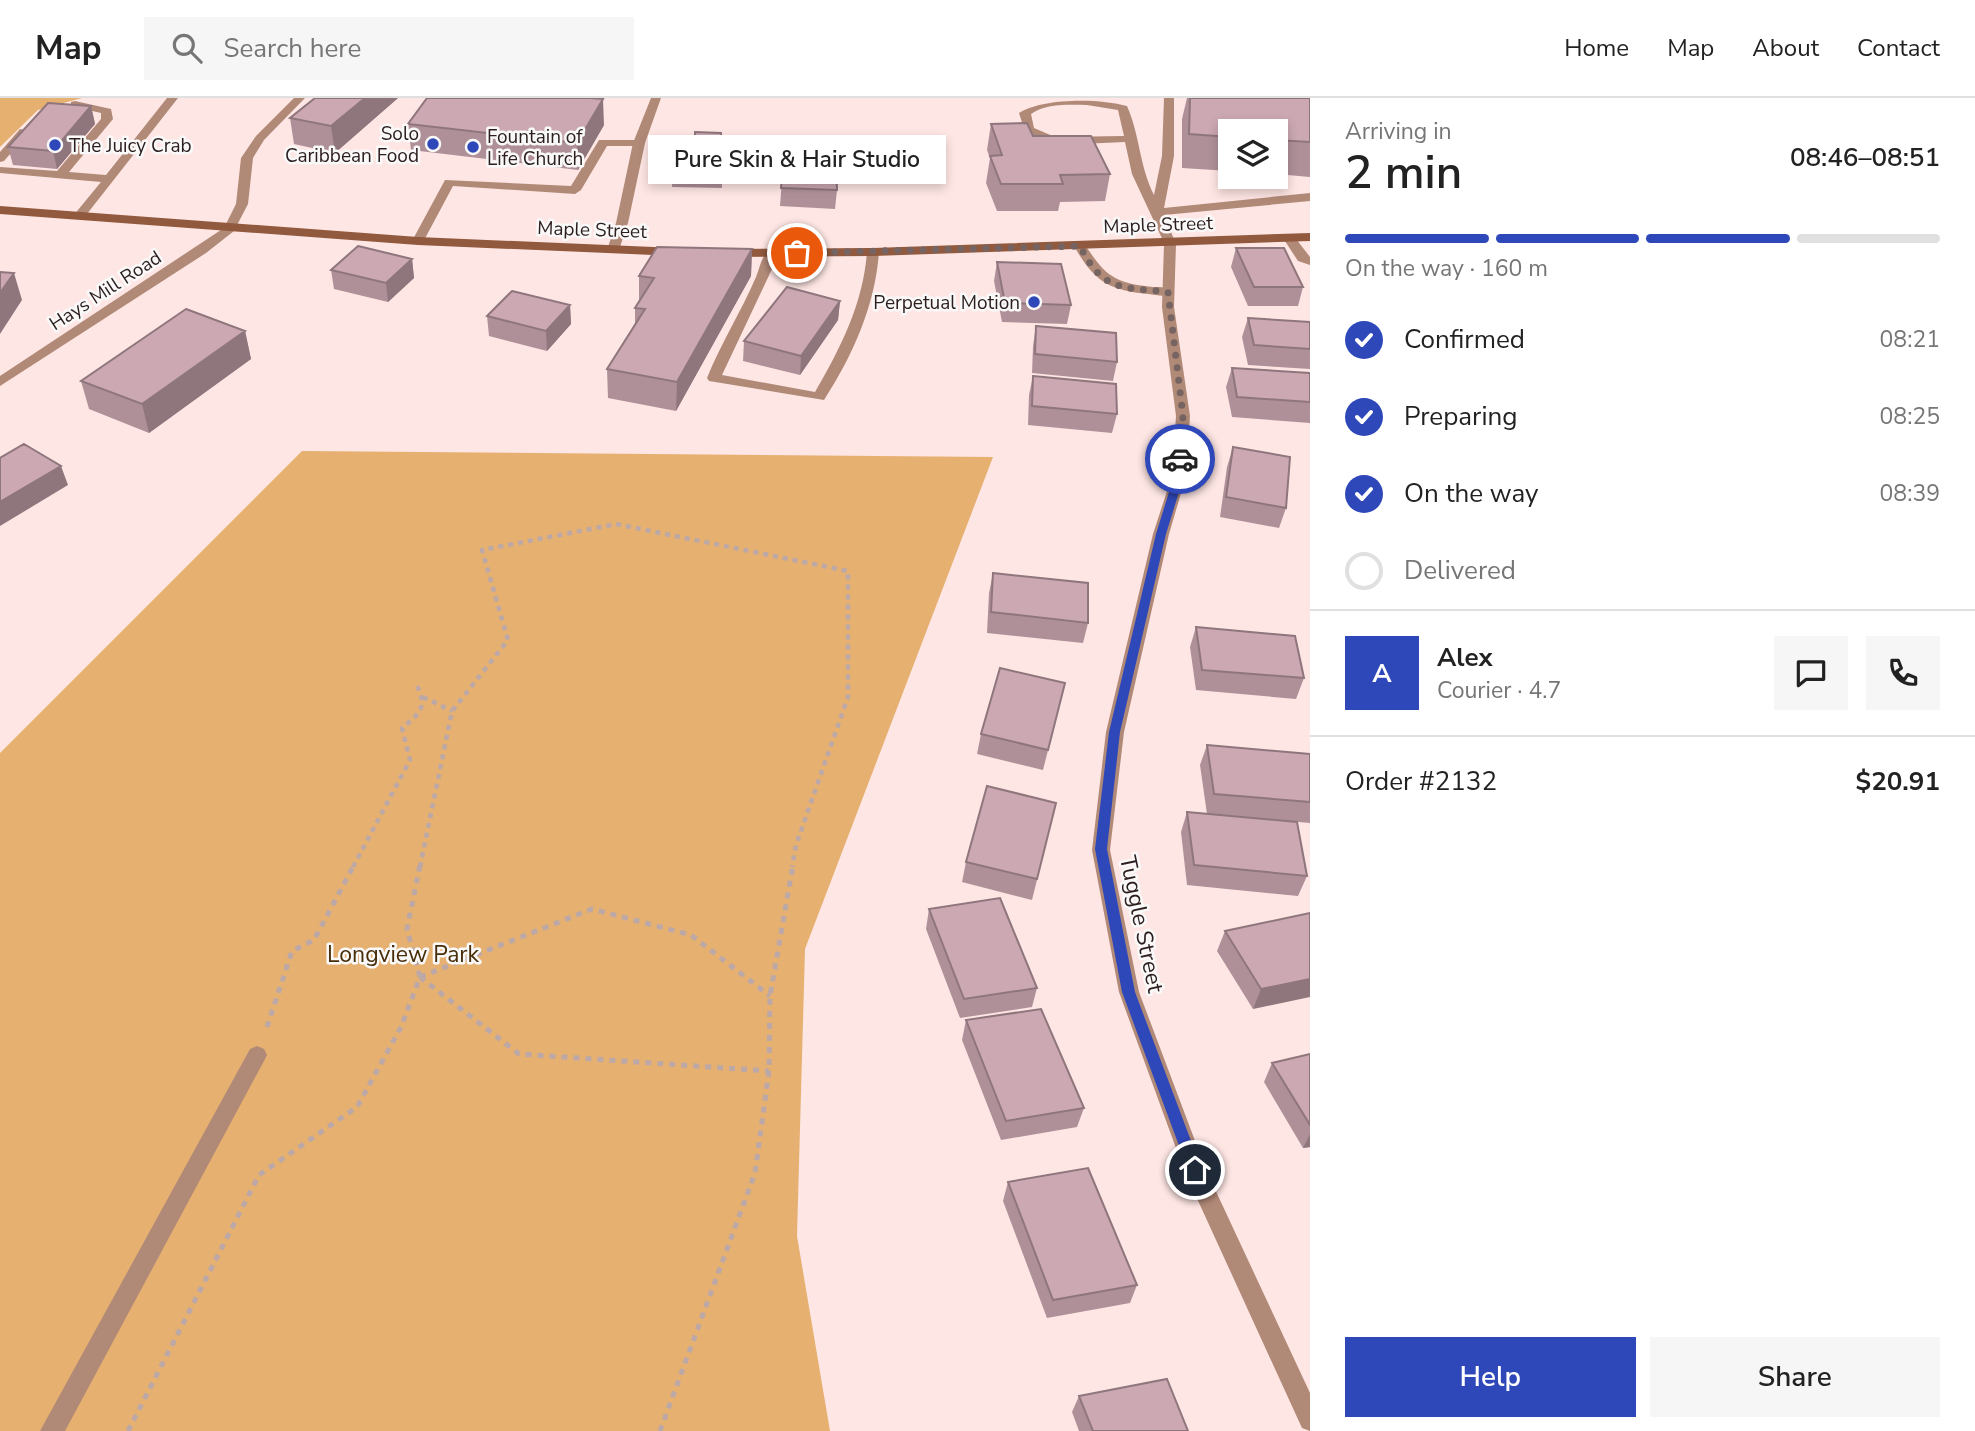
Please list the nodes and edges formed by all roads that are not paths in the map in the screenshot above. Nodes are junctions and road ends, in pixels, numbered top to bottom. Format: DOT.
graph roads {
  1 [pos="173,98"];
  2 [pos="300,98"];
  3 [pos="656,98"];
  4 [pos="1169,98"];
  5 [pos="74,103"];
  6 [pos="36,117"];
  7 [pos="1132,139"];
  8 [pos="639,143"];
  9 [pos="0,159"];
  10 [pos="0,170"];
  11 [pos="60,175"];
  12 [pos="109,179"];
  13 [pos="1310,197"];
  14 [pos="0,210"];
  15 [pos="1157,212"];
  16 [pos="79,216"];
  17 [pos="230,228"];
  18 [pos="1310,237"];
  19 [pos="1289,238"];
  20 [pos="418,241"];
  21 [pos="1170,244"];
  22 [pos="1080,246"];
  23 [pos="613,250"];
  24 [pos="691,252"];
  25 [pos="873,252"];
  26 [pos="717,253"];
  27 [pos="771,253"];
  28 [pos="1310,261"];
  29 [pos="1168,292"];
  30 [pos="0,382"];
  31 [pos="257,1055"];
  32 [pos="1310,1420"];
  33 [pos="52,1431"];
  1 -- 12 [label="street"];
  2 -- 17 [label="street"];
  3 -- 8 [label="street"];
  4 -- 15 [label="street"];
  5 -- 11 [label="street"];
  6 -- 9 [label="street"];
  7 -- 7 [label="street"];
  7 -- 15 [label="street"];
  8 -- 20 [label="street"];
  8 -- 23 [label="street"];
  10 -- 11 [label="street"];
  11 -- 12 [label="street"];
  12 -- 16 [label="street"];
  13 -- 15 [label="street"];
  14 -- 16 [label="main road, Maple Street"];
  15 -- 21 [label="street"];
  16 -- 17 [label="main road, Maple Street"];
  17 -- 20 [label="main road, Maple Street"];
  17 -- 30 [label="street, Hays Mill Road"];
  18 -- 19 [label="main road, Maple Street"];
  19 -- 21 [label="main road, Maple Street"];
  19 -- 28 [label="street"];
  20 -- 23 [label="main road, Maple Street"];
  21 -- 22 [label="main road, Maple Street"];
  21 -- 29 [label="street, Tuggle Street"];
  22 -- 25 [label="main road, Maple Street"];
  22 -- 29 [label="street"];
  23 -- 24 [label="main road, Maple Street"];
  25 -- 27 [label="main road, Maple Street"];
  25 -- 27 [label="street"];
  26 -- 27 [label="main road, Maple Street"];
  29 -- 32 [label="street, Tuggle Street"];
  31 -- 33 [label="street"];
}
